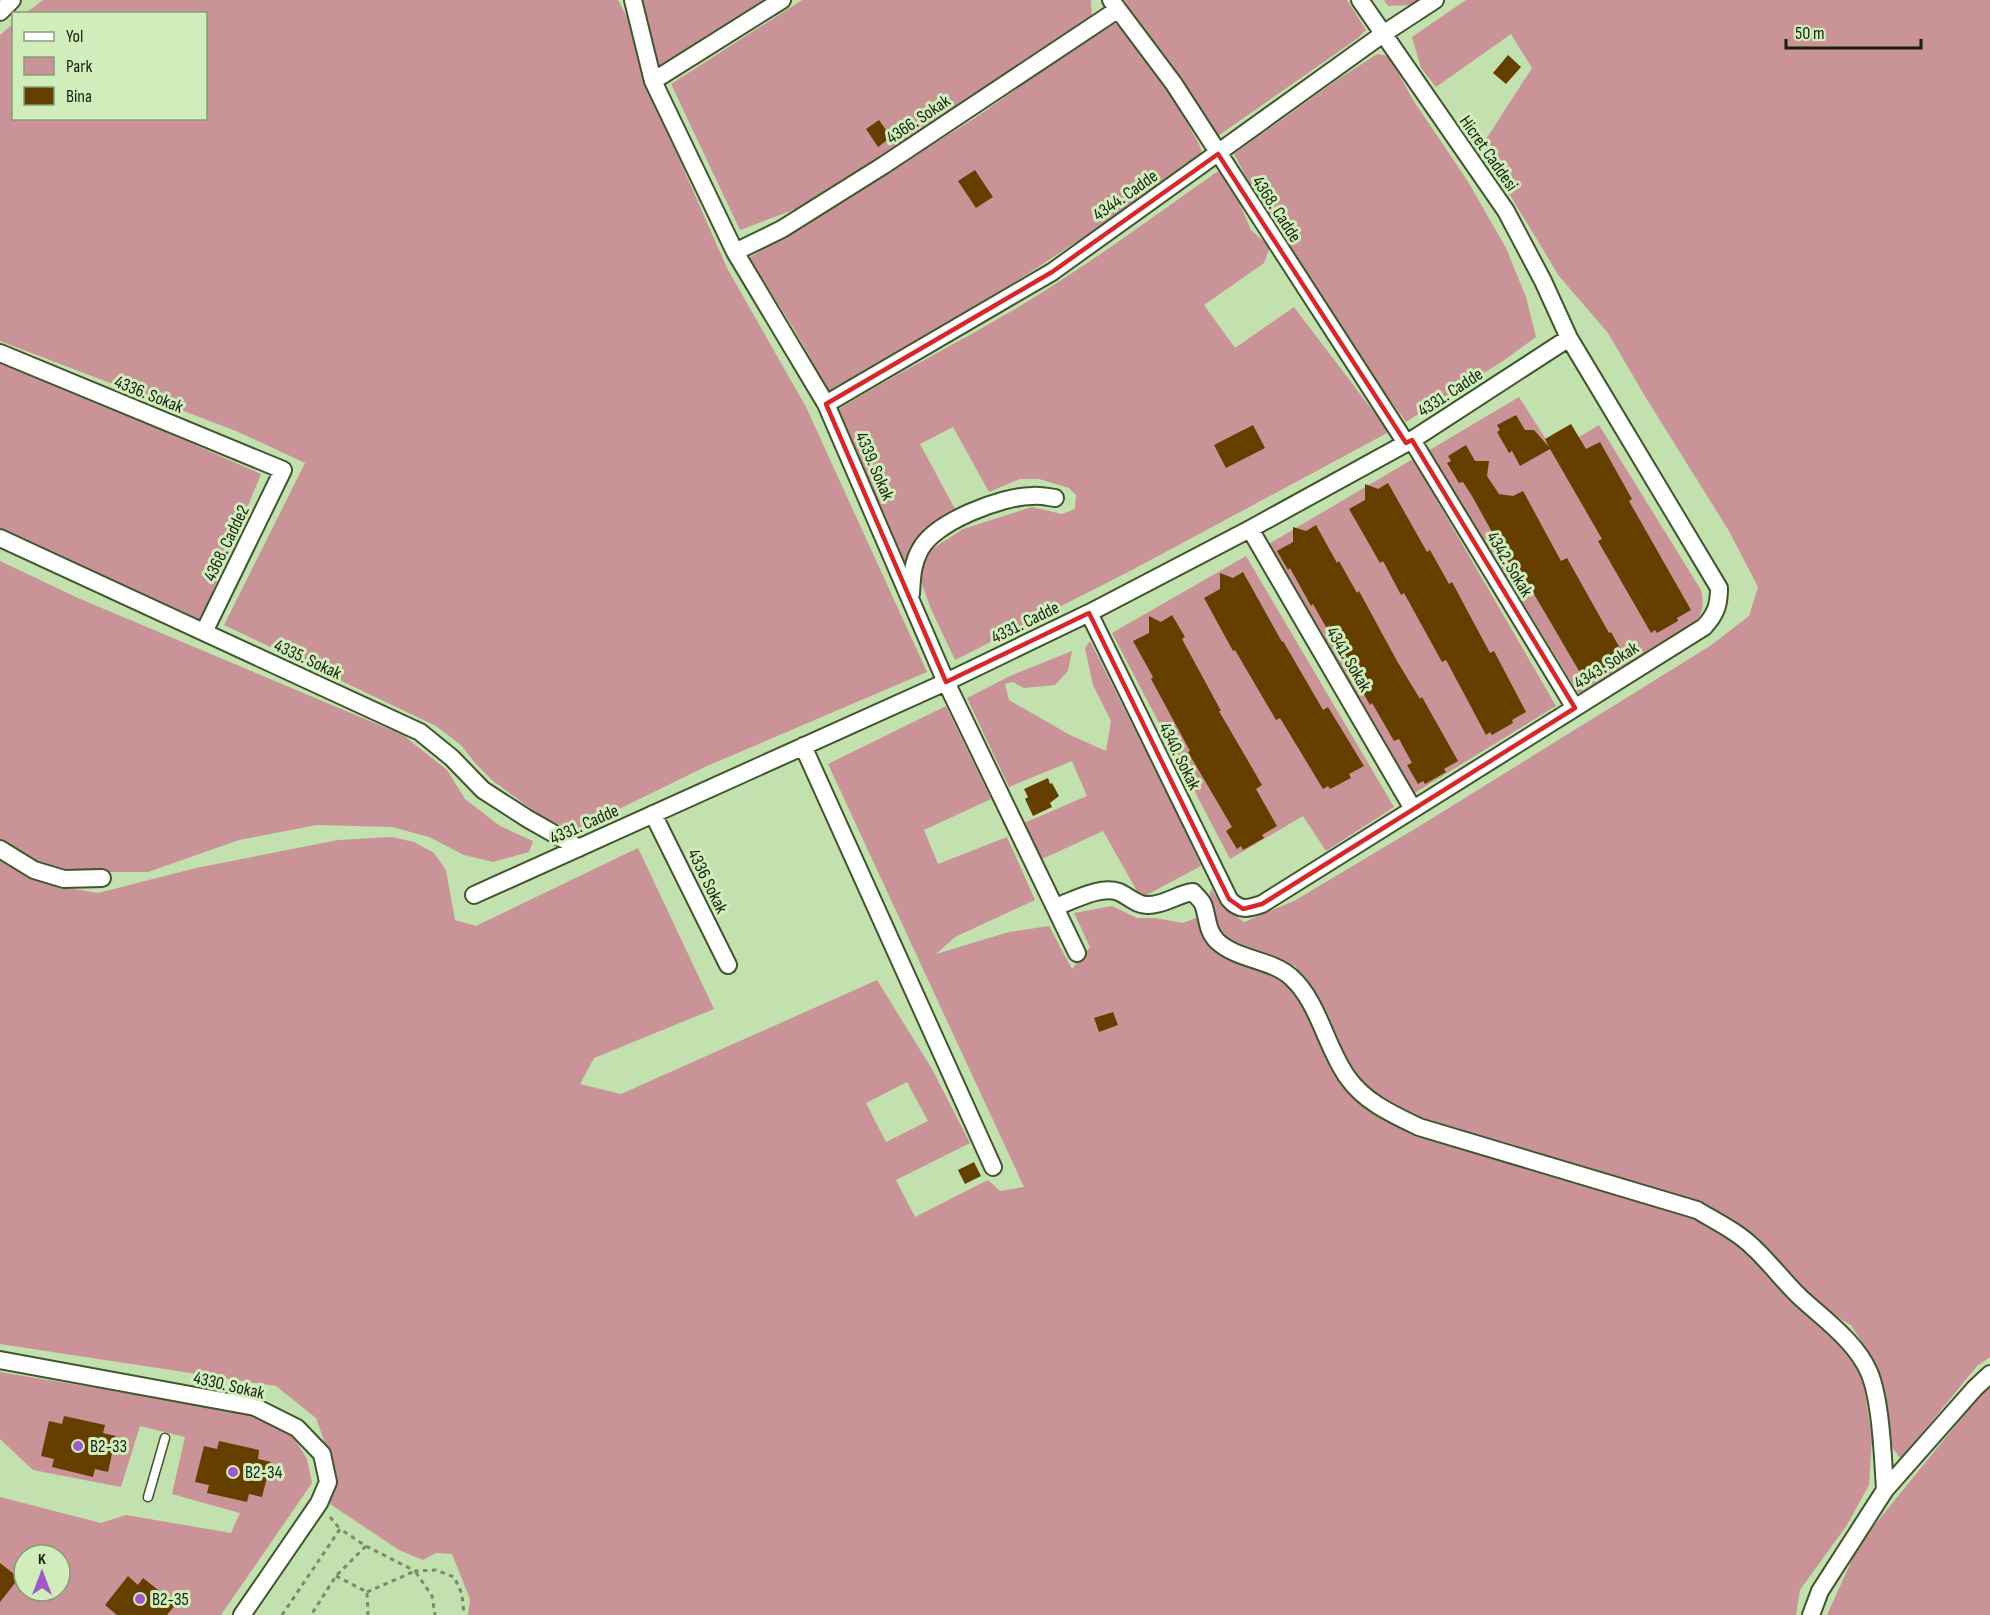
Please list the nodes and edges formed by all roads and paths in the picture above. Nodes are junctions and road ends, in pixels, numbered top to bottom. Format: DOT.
graph roads {
  1 [pos="12,0"];
  2 [pos="633,0"];
  3 [pos="782,0"];
  4 [pos="1360,0"];
  5 [pos="1435,0"];
  6 [pos="1114,5"];
  7 [pos="0,12"];
  8 [pos="1383,34"];
  9 [pos="653,81"];
  10 [pos="1218,154"];
  11 [pos="735,252"];
  12 [pos="1569,338"];
  13 [pos="0,353"];
  14 [pos="826,404"];
  15 [pos="1409,442"];
  16 [pos="283,470"];
  17 [pos="1055,498"];
  18 [pos="1250,529"];
  19 [pos="0,538"];
  20 [pos="910,598"];
  21 [pos="1089,613"];
  22 [pos="204,632"];
  23 [pos="946,682"];
  24 [pos="1575,708"];
  25 [pos="803,746"];
  26 [pos="1413,809"];
  27 [pos="653,814"];
  28 [pos="579,848"];
  29 [pos="0,849"];
  30 [pos="102,878"];
  31 [pos="474,895"];
  32 [pos="1055,908"];
  33 [pos="1244,909"];
  34 [pos="1077,953"];
  35 [pos="728,965"];
  36 [pos="993,1167"];
  37 [pos="0,1360"];
  38 [pos="1990,1374"];
  39 [pos="165,1438"];
  40 [pos="1885,1490"];
  41 [pos="148,1497"];
  42 [pos="366,1546"];
  43 [pos="415,1571"];
  44 [pos="336,1576"];
  45 [pos="367,1592"];
  46 [pos="242,1615"];
  47 [pos="282,1615"];
  48 [pos="311,1615"];
  49 [pos="368,1615"];
  50 [pos="435,1615"];
  51 [pos="464,1615"];
  52 [pos="1812,1615"];
  1 -- 7 [label="street"];
  2 -- 9 [label="street, 4339. Sokak"];
  3 -- 9 [label="street"];
  4 -- 8 [label="street, Hicret Caddesi"];
  5 -- 8 [label="street, 4344. Cadde"];
  6 -- 10 [label="street, 4368. Cadde"];
  6 -- 11 [label="street, 4366. Sokak"];
  8 -- 10 [label="street, 4344. Cadde"];
  8 -- 12 [label="street, Hicret Caddesi"];
  9 -- 11 [label="street, 4339. Sokak"];
  10 -- 14 [label="street, 4344. Cadde"];
  10 -- 15 [label="street, 4368. Cadde"];
  11 -- 14 [label="street, 4339. Sokak"];
  12 -- 15 [label="street, 4331. Cadde"];
  12 -- 24 [label="street, 4343. Sokak"];
  13 -- 16 [label="street, 4336. Sokak"];
  14 -- 20 [label="street, 4339. Sokak"];
  15 -- 18 [label="street, 4331. Cadde"];
  15 -- 24 [label="street, 4342. Sokak"];
  16 -- 22 [label="street, 4368. Cadde2"];
  17 -- 20 [label="street"];
  18 -- 21 [label="street, 4331. Cadde"];
  18 -- 26 [label="street, 4341. Sokak"];
  19 -- 22 [label="street, 4335. Sokak"];
  20 -- 23 [label="street, 4339. Sokak"];
  21 -- 23 [label="street, 4331. Cadde"];
  21 -- 33 [label="street, 4340. Sokak"];
  22 -- 28 [label="street, 4335. Sokak"];
  23 -- 25 [label="street, 4331. Cadde"];
  23 -- 32 [label="street, 4339. Sokak"];
  24 -- 26 [label="street, 4343. Sokak"];
  25 -- 27 [label="street, 4331. Cadde"];
  25 -- 36 [label="street"];
  26 -- 33 [label="street, 4343. Sokak"];
  27 -- 28 [label="street, 4331. Cadde"];
  27 -- 35 [label="street, 4336 Sokak"];
  28 -- 31 [label="street, 4331. Cadde"];
  29 -- 30 [label="street"];
  32 -- 34 [label="street, 4339. Sokak"];
  32 -- 40 [label="street"];
  37 -- 46 [label="street, 4330. Sokak"];
  38 -- 40 [label="street"];
  39 -- 41 [label="lane"];
  40 -- 52 [label="street"];
  42 -- 43 [label="path"];
  42 -- 44 [label="path"];
  42 -- 47 [label="path"];
  43 -- 45 [label="path"];
  43 -- 50 [label="path"];
  43 -- 51 [label="path"];
  44 -- 45 [label="path"];
  44 -- 48 [label="path"];
  45 -- 49 [label="path"];
}
